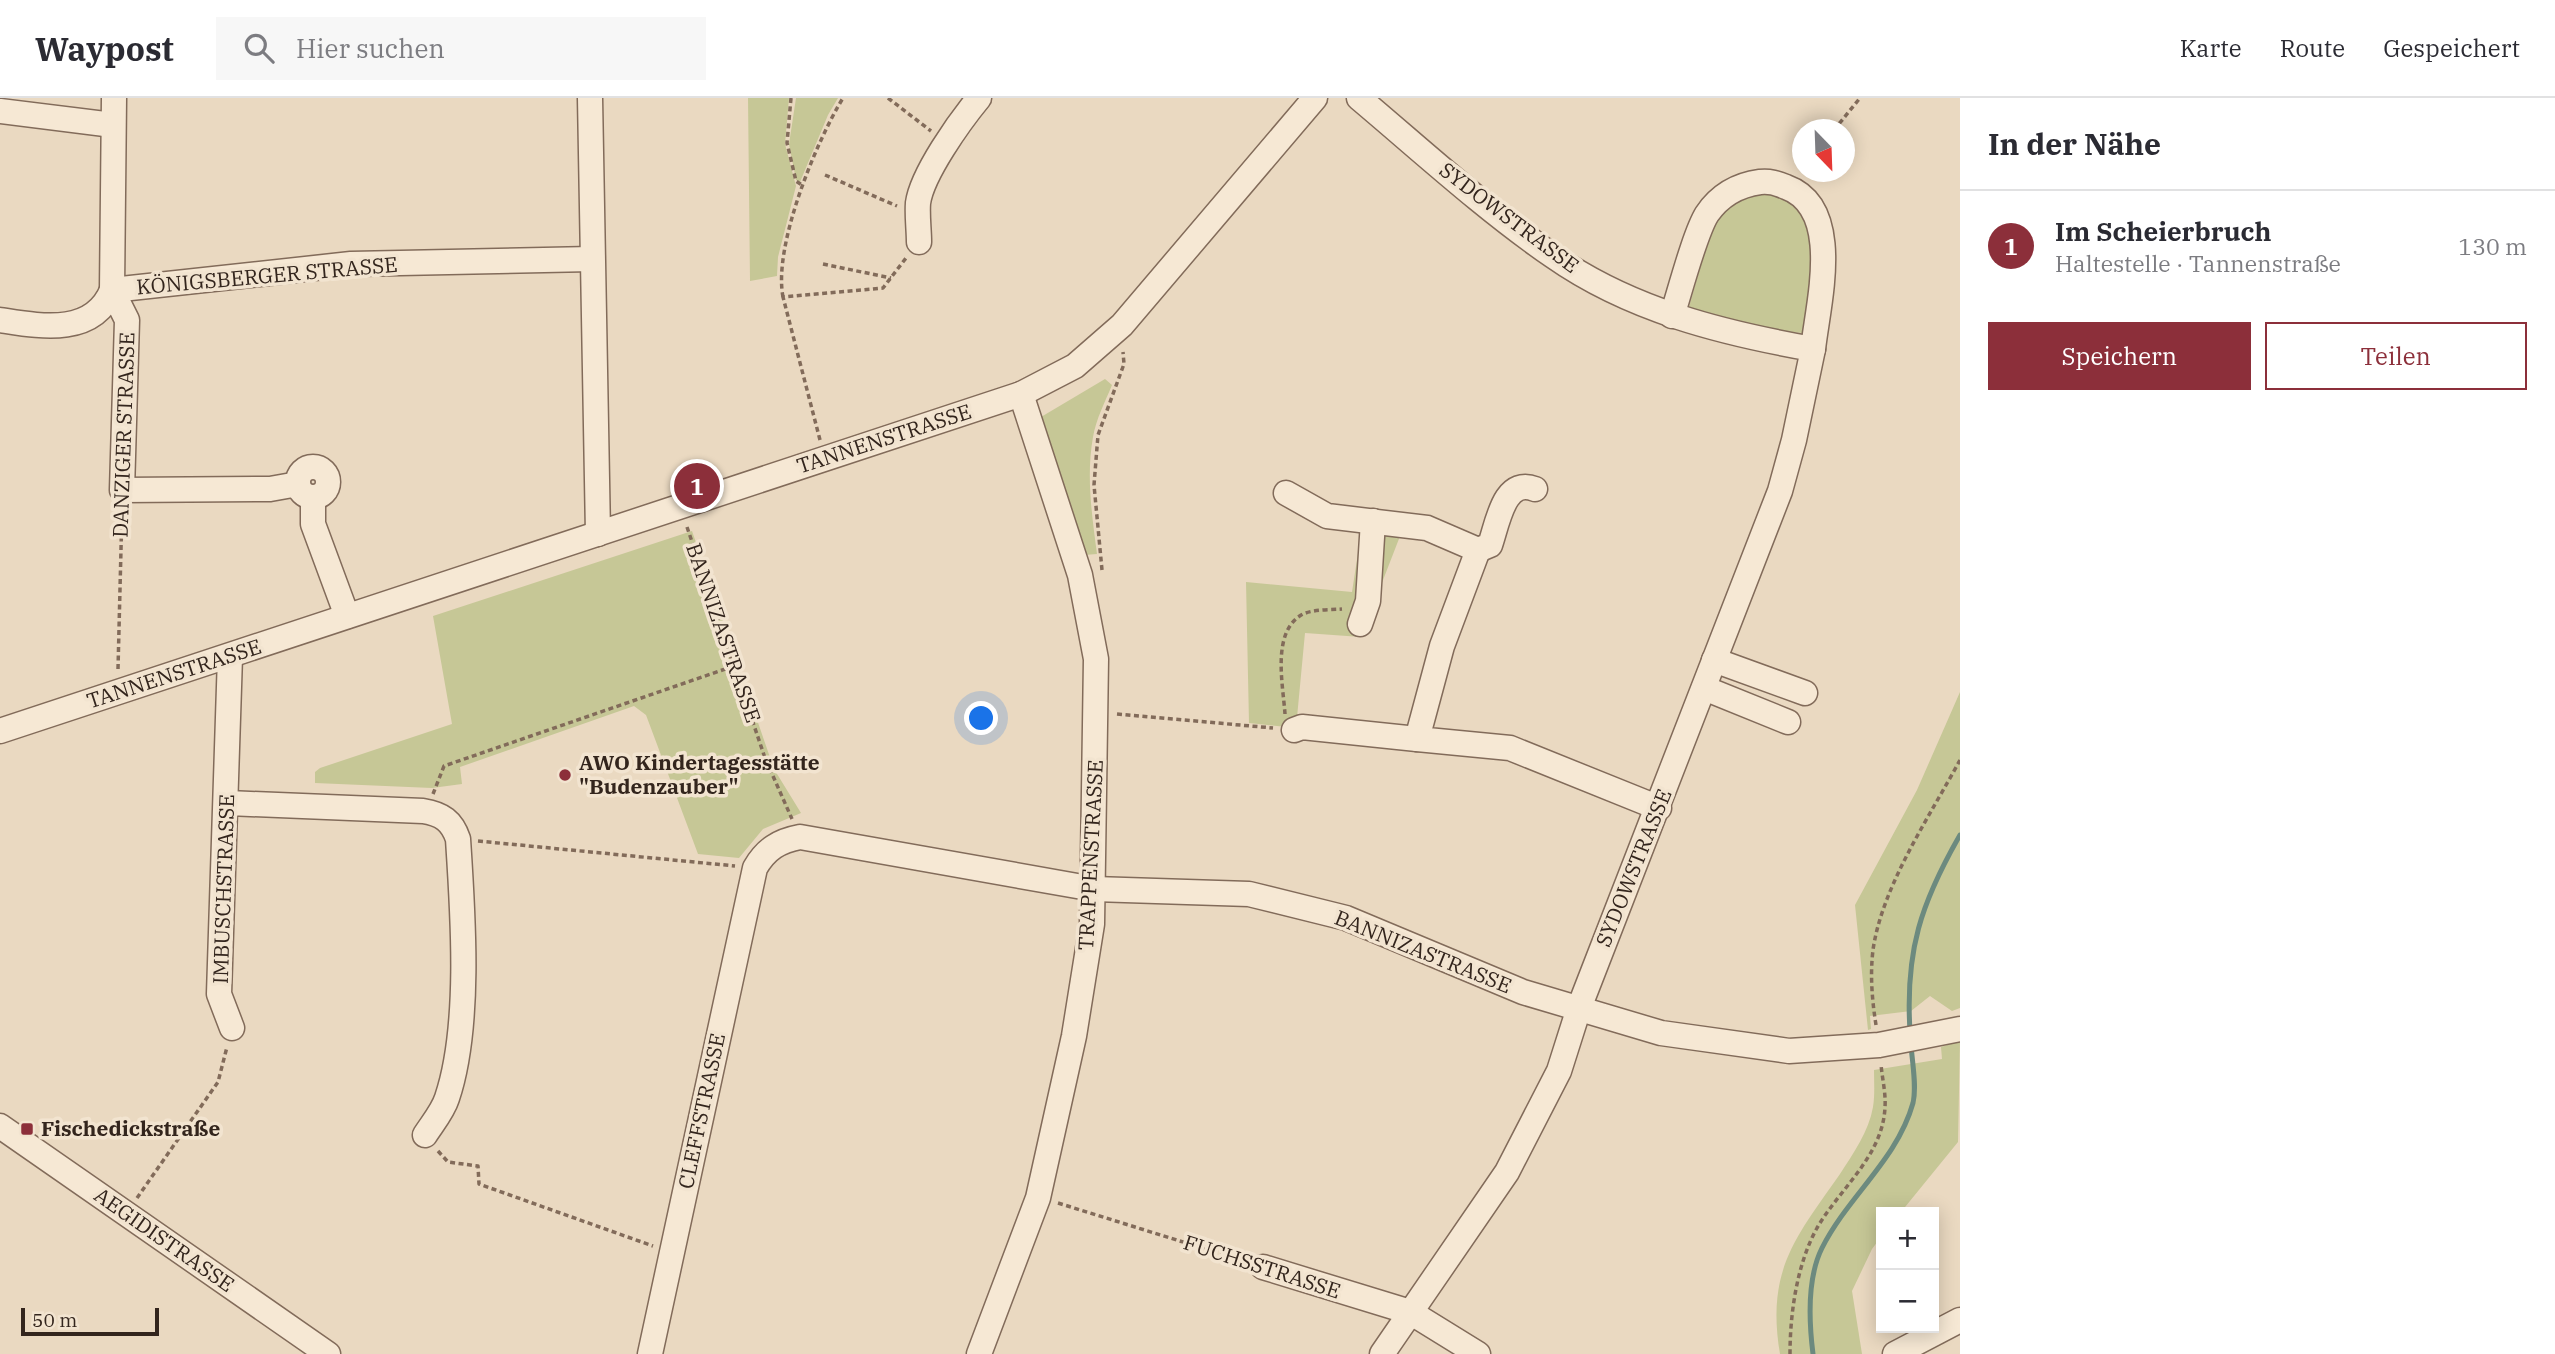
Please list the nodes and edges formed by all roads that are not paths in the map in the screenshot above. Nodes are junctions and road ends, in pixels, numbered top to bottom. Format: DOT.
graph roads {
  1 [pos="114,98"];
  2 [pos="590,98"];
  3 [pos="979,98"];
  4 [pos="1315,98"];
  5 [pos="1359,98"];
  6 [pos="0,111"];
  7 [pos="113,125"];
  8 [pos="919,242"];
  9 [pos="592,259"];
  10 [pos="112,290"];
  11 [pos="1672,316"];
  12 [pos="0,320"];
  13 [pos="1813,349"];
  14 [pos="1021,394"];
  15 [pos="1535,489"];
  16 [pos="1286,493"];
  17 [pos="1373,521"];
  18 [pos="598,534"];
  19 [pos="1478,550"];
  20 [pos="347,616"];
  21 [pos="1362,616"];
  22 [pos="230,656"];
  23 [pos="1714,660"];
  24 [pos="1704,688"];
  25 [pos="1805,693"];
  26 [pos="1788,722"];
  27 [pos="1290,730"];
  28 [pos="0,731"];
  29 [pos="1417,739"];
  30 [pos="228,803"];
  31 [pos="1659,808"];
  32 [pos="800,836"];
  33 [pos="1094,888"];
  34 [pos="1579,1008"];
  35 [pos="232,1028"];
  36 [pos="1960,1029"];
  37 [pos="0,1126"];
  38 [pos="425,1136"];
  39 [pos="1263,1267"];
  40 [pos="1410,1312"];
  41 [pos="1960,1320"];
  42 [pos="328,1354"];
  43 [pos="650,1354"];
  44 [pos="979,1354"];
  45 [pos="1382,1354"];
  46 [pos="1478,1354"];
  47 [pos="1895,1354"];
  1 -- 7 [label="street, DANZIGER STRASSE"];
  2 -- 9 [label="street"];
  3 -- 8 [label="street"];
  4 -- 14 [label="street, TANNENSTRASSE"];
  5 -- 11 [label="street, SYDOWSTRASSE"];
  6 -- 7 [label="street"];
  7 -- 10 [label="street, DANZIGER STRASSE"];
  9 -- 10 [label="street, KÖNIGSBERGER STRASSE"];
  9 -- 18 [label="street"];
  10 -- 12 [label="street, KÖNIGSBERGER STRASSE"];
  10 -- 20 [label="street, DANZIGER STRASSE"];
  11 -- 13 [label="street, SYDOWSTRASSE"];
  11 -- 13 [label="street, SYDOWSTRASSE"];
  13 -- 23 [label="street, SYDOWSTRASSE"];
  14 -- 18 [label="street, TANNENSTRASSE"];
  14 -- 33 [label="street, TRAPPENSTRASSE"];
  15 -- 19 [label="street"];
  16 -- 17 [label="street"];
  17 -- 19 [label="street"];
  17 -- 21 [label="street"];
  18 -- 20 [label="street, TANNENSTRASSE"];
  19 -- 29 [label="street"];
  20 -- 22 [label="street, TANNENSTRASSE"];
  22 -- 28 [label="street, TANNENSTRASSE"];
  22 -- 30 [label="street, IMBUSCHSTRASSE"];
  23 -- 24 [label="street, SYDOWSTRASSE"];
  23 -- 25 [label="street"];
  24 -- 26 [label="street"];
  24 -- 31 [label="street, SYDOWSTRASSE"];
  27 -- 29 [label="street"];
  29 -- 31 [label="street"];
  30 -- 35 [label="street, IMBUSCHSTRASSE"];
  30 -- 38 [label="street"];
  31 -- 34 [label="street, SYDOWSTRASSE"];
  32 -- 33 [label="street, BANNIZASTRASSE"];
  32 -- 43 [label="street, CLEFFSTRASSE"];
  33 -- 34 [label="street, BANNIZASTRASSE"];
  33 -- 44 [label="street, TRAPPENSTRASSE"];
  34 -- 36 [label="street, BANNIZASTRASSE"];
  34 -- 40 [label="street, SYDOWSTRASSE"];
  37 -- 42 [label="street, AEGIDISTRASSE"];
  39 -- 40 [label="street, FUCHSSTRASSE"];
  40 -- 45 [label="street, SYDOWSTRASSE"];
  40 -- 46 [label="street, FUCHSSTRASSE"];
  41 -- 47 [label="street"];
}
